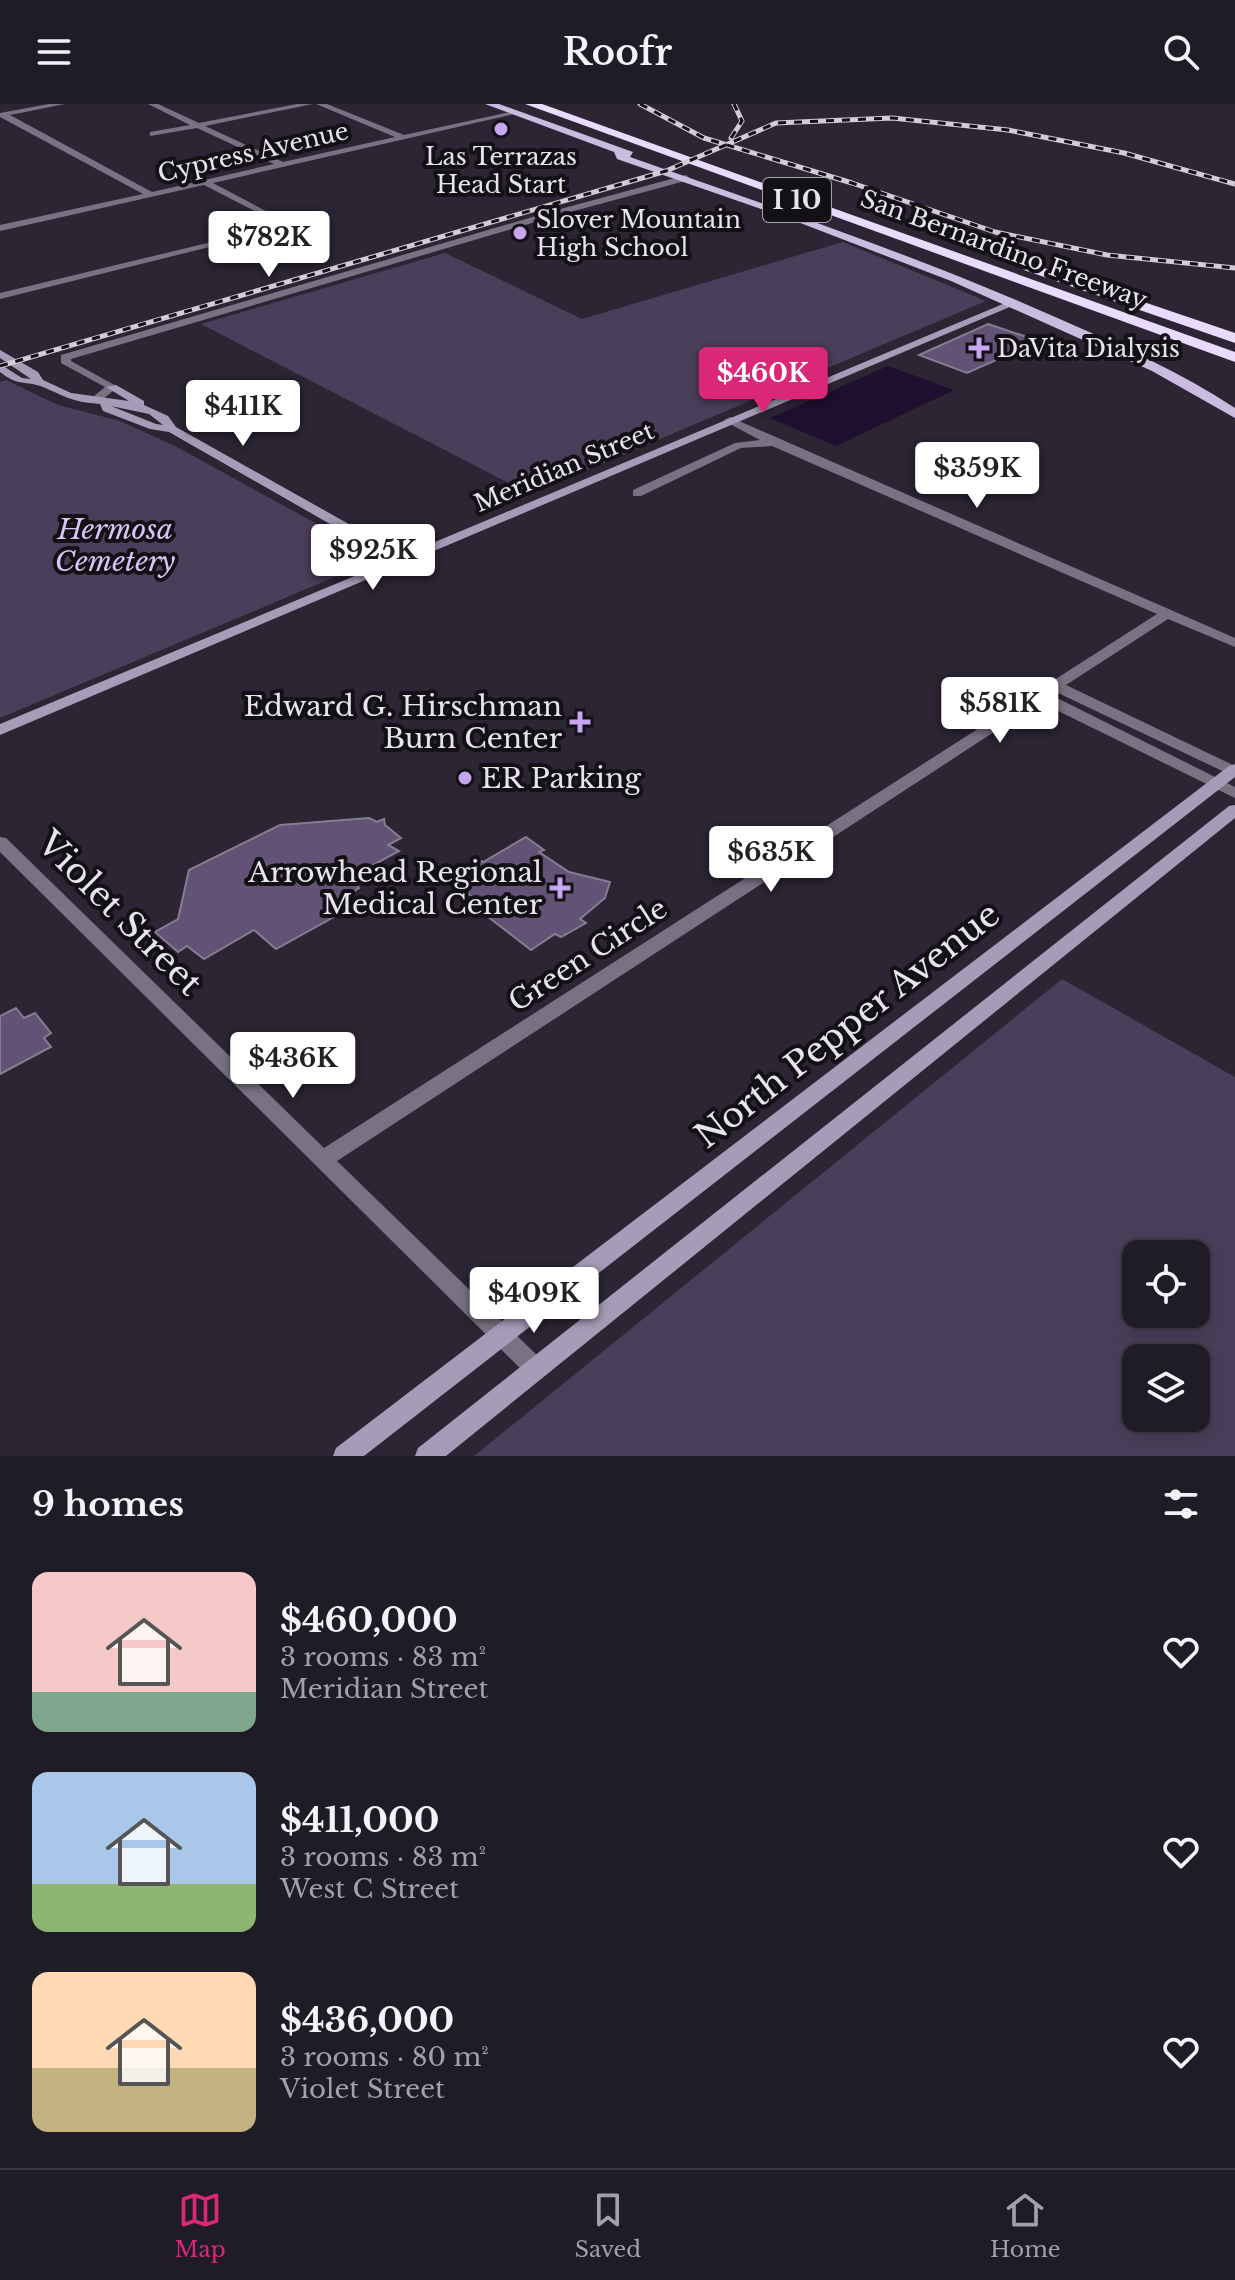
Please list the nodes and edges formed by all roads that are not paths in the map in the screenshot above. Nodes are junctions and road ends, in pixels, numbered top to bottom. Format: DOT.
graph roads {
  1 [pos="61,104"];
  2 [pos="152,104"];
  3 [pos="309,104"];
  4 [pos="320,104"];
  5 [pos="490,104"];
  6 [pos="531,104"];
  7 [pos="566,104"];
  8 [pos="515,113"];
  9 [pos="2,115"];
  10 [pos="198,125"];
  11 [pos="153,134"];
  12 [pos="404,138"];
  13 [pos="284,166"];
  14 [pos="686,178"];
  15 [pos="206,183"];
  16 [pos="152,195"];
  17 [pos="0,228"];
  18 [pos="969,246"];
  19 [pos="0,296"];
  20 [pos="1063,297"];
  21 [pos="1014,303"];
  22 [pos="1235,327"];
  23 [pos="1235,338"];
  24 [pos="0,353"];
  25 [pos="1235,357"];
  26 [pos="0,367"];
  27 [pos="1235,370"];
  28 [pos="38,382"];
  29 [pos="112,387"];
  30 [pos="99,402"];
  31 [pos="147,409"];
  32 [pos="1235,414"];
  33 [pos="730,420"];
  34 [pos="172,429"];
  35 [pos="774,442"];
  36 [pos="637,493"];
  37 [pos="402,559"];
  38 [pos="1166,614"];
  39 [pos="1235,643"];
  40 [pos="1056,686"];
  41 [pos="1040,696"];
  42 [pos="0,730"];
  43 [pos="1234,771"];
  44 [pos="1216,784"];
  45 [pos="1235,793"];
  46 [pos="1235,810"];
  47 [pos="0,842"];
  48 [pos="322,1160"];
  49 [pos="500,1335"];
  50 [pos="535,1368"];
  51 [pos="345,1456"];
  52 [pos="427,1456"];
  1 -- 9 [label="street"];
  2 -- 10 [label="street"];
  3 -- 10 [label="street"];
  4 -- 12 [label="street"];
  5 -- 8 [label="main road"];
  6 -- 20 [label="highway, San Bernardino Freeway / I 10"];
  7 -- 18 [label="highway, San Bernardino Freeway / I 10"];
  8 -- 12 [label="street, Cypress Avenue"];
  8 -- 14 [label="main road"];
  9 -- 16 [label="street"];
  10 -- 11 [label="street"];
  10 -- 13 [label="street"];
  12 -- 13 [label="street, Cypress Avenue"];
  13 -- 15 [label="street, Cypress Avenue"];
  14 -- 21 [label="main road"];
  14 -- 29 [label="street"];
  15 -- 16 [label="street, Cypress Avenue"];
  15 -- 19 [label="street"];
  16 -- 17 [label="street, Cypress Avenue"];
  20 -- 25 [label="highway, San Bernardino Freeway / I 10"];
  20 -- 27 [label="highway"];
  21 -- 32 [label="main road"];
  21 -- 33 [label="street, Meridian Street"];
  22 -- 23 [label="highway, San Bernardino Freeway"];
  24 -- 28 [label="street"];
  26 -- 28 [label="street"];
  28 -- 30 [label="street"];
  29 -- 30 [label="street"];
  29 -- 31 [label="street"];
  30 -- 31 [label="street"];
  30 -- 34 [label="street"];
  31 -- 34 [label="street"];
  33 -- 35 [label="street"];
  33 -- 37 [label="street, Meridian Street"];
  34 -- 37 [label="street"];
  35 -- 36 [label="street"];
  35 -- 38 [label="street"];
  37 -- 42 [label="street, Meridian Street"];
  38 -- 39 [label="street"];
  38 -- 40 [label="street, Green Circle"];
  40 -- 41 [label="street, Green Circle"];
  40 -- 43 [label="street"];
  41 -- 44 [label="street"];
  41 -- 48 [label="street, Green Circle"];
  43 -- 44 [label="street, North Pepper Avenue"];
  44 -- 45 [label="street"];
  44 -- 49 [label="street, North Pepper Avenue"];
  46 -- 50 [label="street"];
  47 -- 48 [label="street, Violet Street"];
  48 -- 49 [label="street, Violet Street"];
  49 -- 50 [label="street, Violet Street"];
  49 -- 51 [label="street, North Pepper Avenue"];
  50 -- 52 [label="street"];
}
